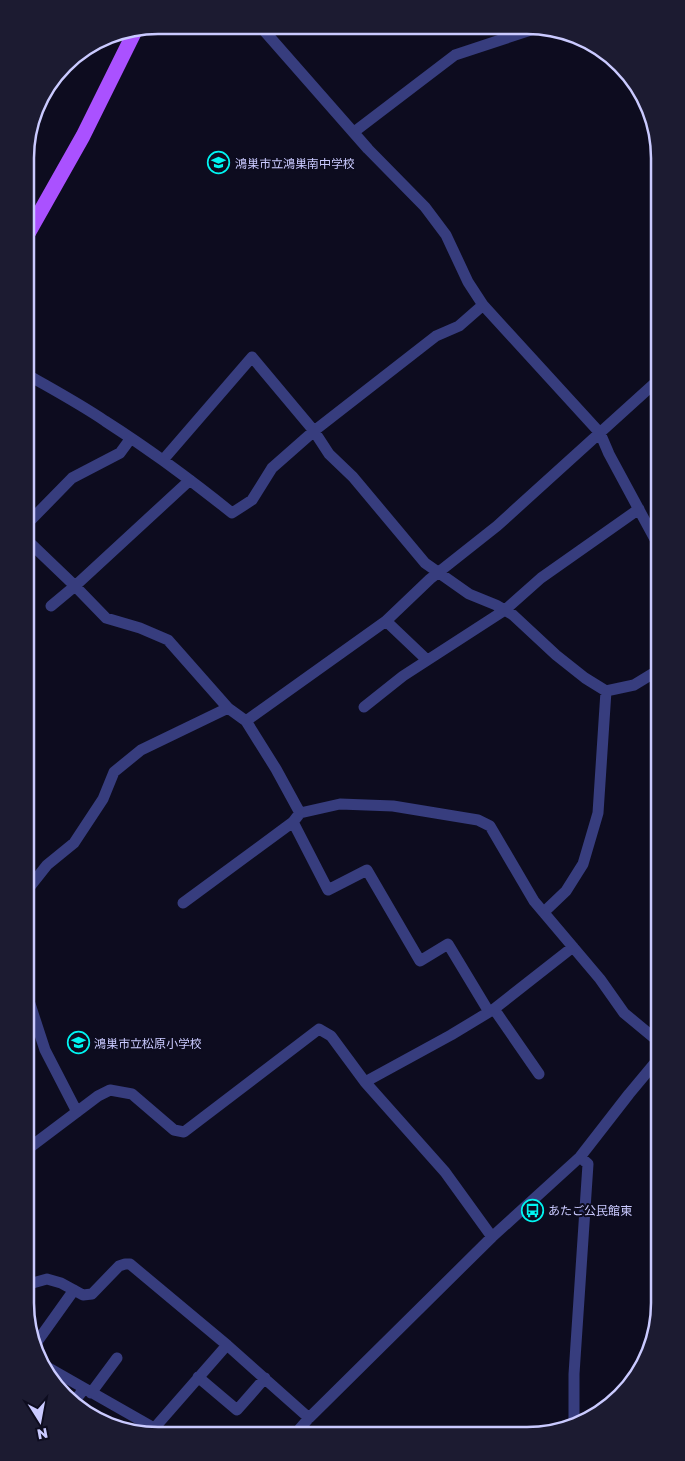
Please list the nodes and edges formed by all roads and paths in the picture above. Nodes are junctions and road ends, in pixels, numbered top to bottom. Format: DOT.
graph roads {
  1 [pos="267,34"];
  2 [pos="519,34"];
  3 [pos="132,36"];
  4 [pos="354,132"];
  5 [pos="34,223"];
  6 [pos="483,305"];
  7 [pos="34,379"];
  8 [pos="651,387"];
  9 [pos="314,432"];
  10 [pos="600,433"];
  11 [pos="131,438"];
  12 [pos="162,460"];
  13 [pos="190,480"];
  14 [pos="639,509"];
  15 [pos="34,517"];
  16 [pos="651,532"];
  17 [pos="34,547"];
  18 [pos="440,572"];
  19 [pos="75,586"];
  20 [pos="51,606"];
  21 [pos="505,610"];
  22 [pos="386,621"];
  23 [pos="427,660"];
  24 [pos="651,674"];
  25 [pos="606,691"];
  26 [pos="364,707"];
  27 [pos="228,708"];
  28 [pos="246,721"];
  29 [pos="296,818"];
  30 [pos="34,881"];
  31 [pos="183,903"];
  32 [pos="544,912"];
  33 [pos="573,947"];
  34 [pos="492,1011"];
  35 [pos="34,1016"];
  36 [pos="651,1035"];
  37 [pos="651,1068"];
  38 [pos="539,1074"];
  39 [pos="365,1082"];
  40 [pos="77,1112"];
  41 [pos="34,1144"];
  42 [pos="580,1157"];
  43 [pos="492,1237"];
  44 [pos="34,1283"];
  45 [pos="74,1290"];
  46 [pos="39,1339"];
  47 [pos="227,1345"];
  48 [pos="116,1358"];
  49 [pos="54,1370"];
  50 [pos="198,1377"];
  51 [pos="265,1378"];
  52 [pos="88,1391"];
  53 [pos="78,1399"];
  54 [pos="308,1418"];
  55 [pos="574,1418"];
  56 [pos="144,1426"];
  57 [pos="155,1427"];
  58 [pos="301,1427"];
  1 -- 4 [label="street"];
  2 -- 4 [label="street"];
  3 -- 5 [label="main road"];
  4 -- 6 [label="street"];
  6 -- 9 [label="street"];
  6 -- 10 [label="street"];
  7 -- 11 [label="street"];
  8 -- 10 [label="street"];
  9 -- 12 [label="street"];
  9 -- 13 [label="street"];
  9 -- 18 [label="street"];
  10 -- 14 [label="street"];
  10 -- 18 [label="street"];
  11 -- 12 [label="street"];
  11 -- 15 [label="street"];
  12 -- 13 [label="street"];
  13 -- 19 [label="street"];
  14 -- 16 [label="street"];
  14 -- 21 [label="street"];
  17 -- 19 [label="street"];
  18 -- 21 [label="street"];
  18 -- 22 [label="street"];
  19 -- 20 [label="street"];
  19 -- 27 [label="street"];
  21 -- 23 [label="street"];
  21 -- 25 [label="street"];
  22 -- 23 [label="street"];
  22 -- 28 [label="street"];
  23 -- 26 [label="street"];
  24 -- 25 [label="street"];
  25 -- 32 [label="street"];
  27 -- 28 [label="street"];
  27 -- 30 [label="street"];
  28 -- 29 [label="street"];
  29 -- 31 [label="street"];
  29 -- 32 [label="street"];
  29 -- 34 [label="street"];
  32 -- 33 [label="street"];
  33 -- 34 [label="street"];
  33 -- 36 [label="street"];
  34 -- 38 [label="street"];
  34 -- 39 [label="street"];
  35 -- 40 [label="street"];
  37 -- 42 [label="street"];
  39 -- 40 [label="street"];
  39 -- 43 [label="street"];
  40 -- 41 [label="street"];
  42 -- 43 [label="street"];
  42 -- 55 [label="street"];
  43 -- 54 [label="street"];
  44 -- 45 [label="street"];
  45 -- 46 [label="street"];
  45 -- 47 [label="street"];
  47 -- 50 [label="street"];
  47 -- 51 [label="street"];
  48 -- 52 [label="street"];
  49 -- 52 [label="street"];
  50 -- 51 [label="street"];
  50 -- 57 [label="street"];
  51 -- 54 [label="street"];
  52 -- 53 [label="street"];
  52 -- 56 [label="street"];
  54 -- 58 [label="street"];
}
